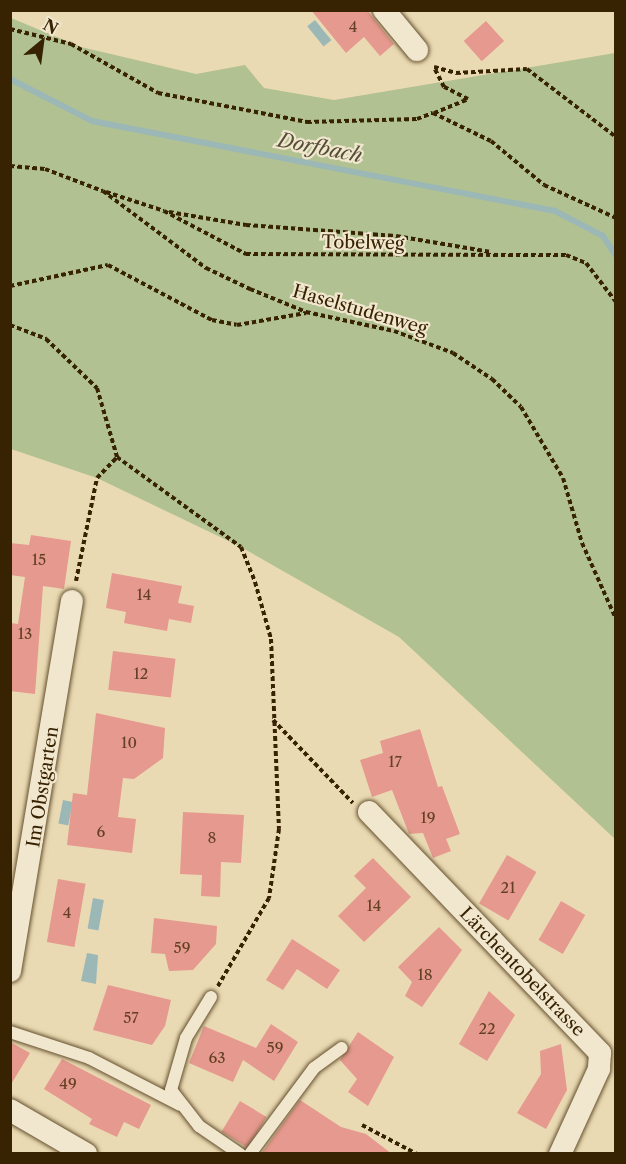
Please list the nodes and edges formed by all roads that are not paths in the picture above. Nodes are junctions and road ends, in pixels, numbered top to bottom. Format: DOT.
graph roads {
  1 [pos="384,10"];
  2 [pos="417,51"];
  3 [pos="72,601"];
  4 [pos="369,812"];
  5 [pos="10,971"];
  6 [pos="211,998"];
  7 [pos="10,1032"];
  8 [pos="342,1048"];
  9 [pos="180,1105"];
  10 [pos="10,1110"];
  11 [pos="86,1154"];
  12 [pos="240,1154"];
  13 [pos="250,1154"];
  14 [pos="560,1154"];
  1 -- 2 [label="street"];
  3 -- 5 [label="street, Im Obstgarten"];
  4 -- 14 [label="street, Lärchentobelstrasse"];
  6 -- 9 [label="lane"];
  7 -- 9 [label="lane"];
  8 -- 13 [label="lane"];
  9 -- 12 [label="lane"];
  10 -- 11 [label="street"];
}
